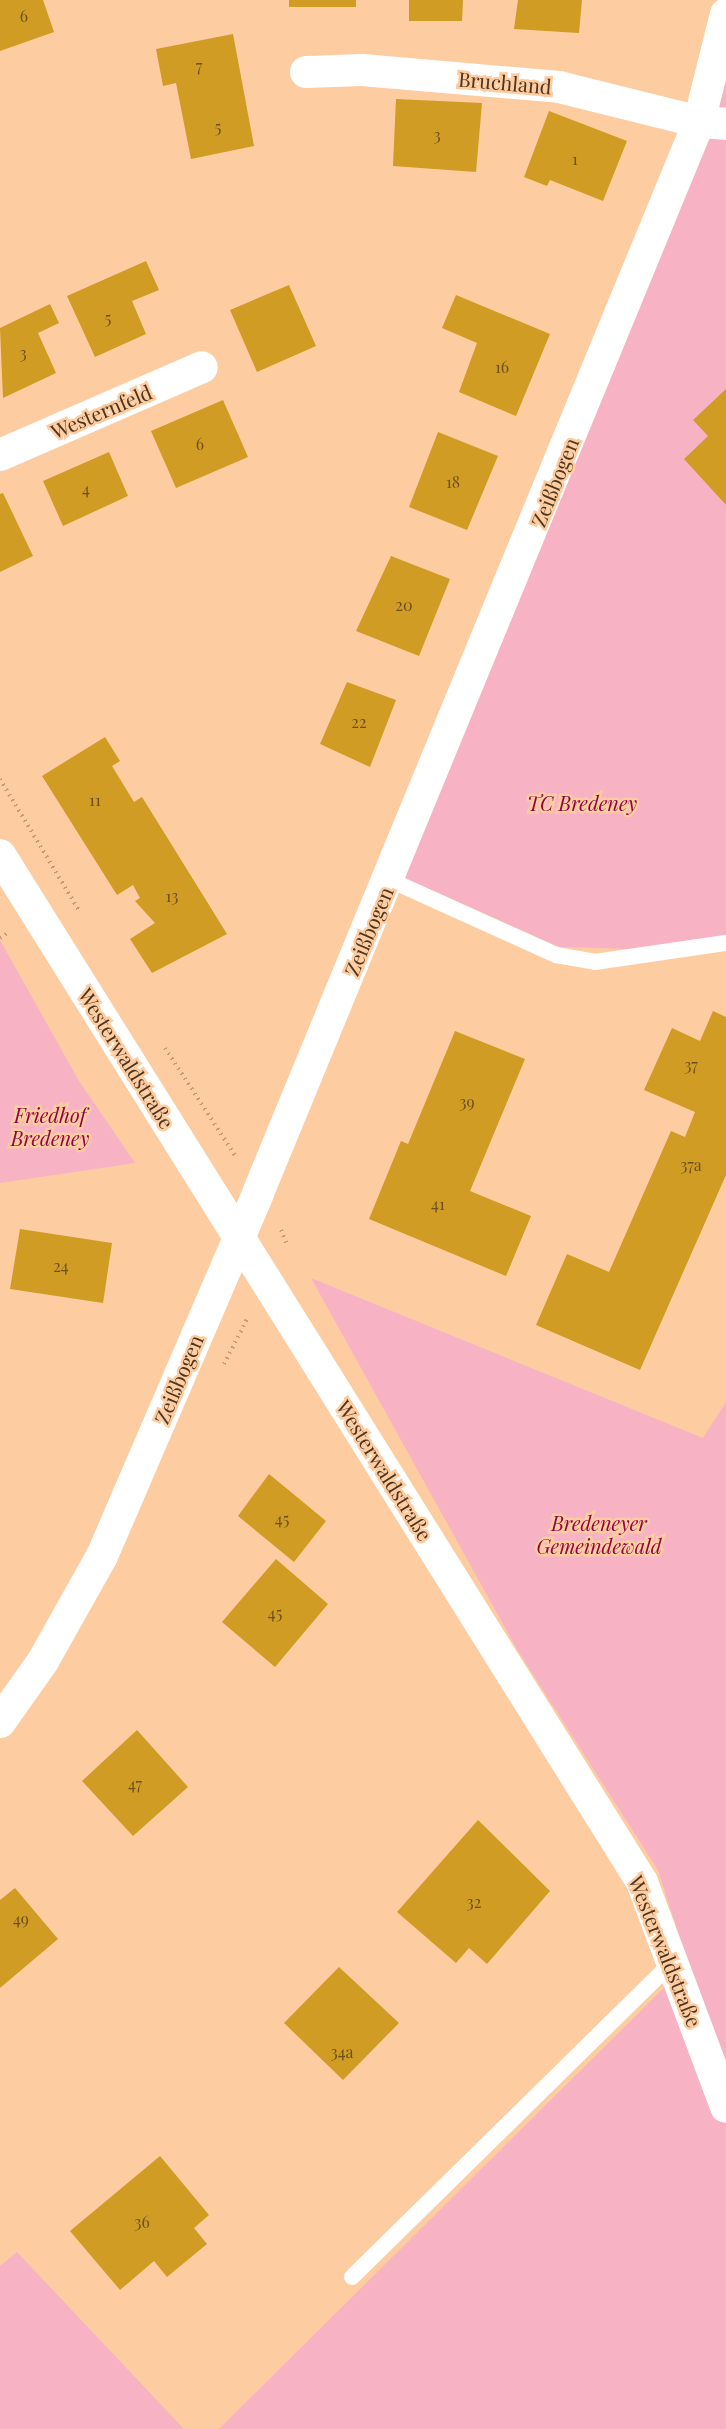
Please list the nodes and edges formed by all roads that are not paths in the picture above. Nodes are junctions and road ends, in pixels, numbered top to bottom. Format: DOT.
graph roads {
  1 [pos="726,14"];
  2 [pos="306,72"];
  3 [pos="712,123"];
  4 [pos="202,367"];
  5 [pos="0,455"];
  6 [pos="0,855"];
  7 [pos="390,880"];
  8 [pos="726,943"];
  9 [pos="239,1237"];
  10 [pos="0,1722"];
  11 [pos="672,1963"];
  12 [pos="726,2107"];
  13 [pos="352,2277"];
  1 -- 3 [label="street, Zeißbogen"];
  2 -- 3 [label="street, Bruchland"];
  3 -- 7 [label="street, Zeißbogen"];
  4 -- 5 [label="street, Westernfeld"];
  6 -- 9 [label="street, Westerwaldstraße"];
  7 -- 8 [label="lane"];
  7 -- 9 [label="street, Zeißbogen"];
  9 -- 10 [label="street, Zeißbogen"];
  9 -- 11 [label="street, Westerwaldstraße"];
  11 -- 12 [label="street, Westerwaldstraße"];
  11 -- 13 [label="lane"];
}
